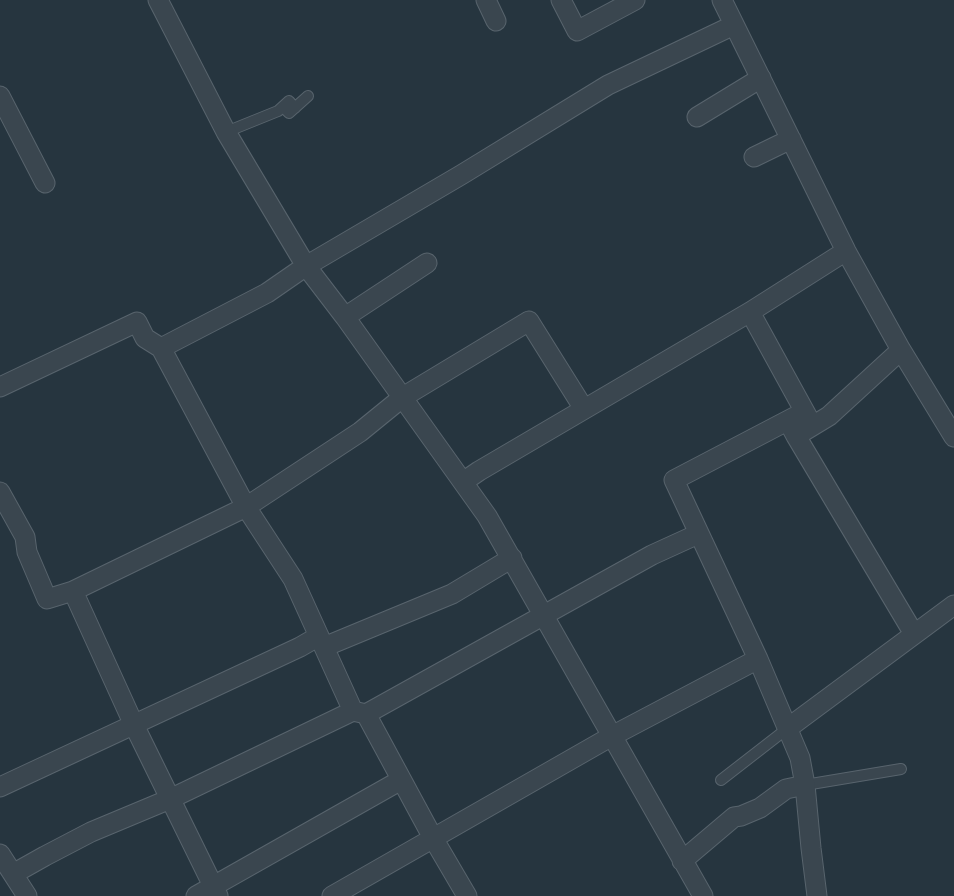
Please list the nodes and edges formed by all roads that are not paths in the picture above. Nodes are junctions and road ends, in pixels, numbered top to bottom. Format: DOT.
graph roads {
  1 [pos="158,0"];
  2 [pos="486,0"];
  3 [pos="561,0"];
  4 [pos="635,0"];
  5 [pos="722,0"];
  6 [pos="496,21"];
  7 [pos="734,25"];
  8 [pos="761,78"];
  9 [pos="0,96"];
  10 [pos="308,96"];
  11 [pos="698,118"];
  12 [pos="226,132"];
  13 [pos="791,139"];
  14 [pos="754,157"];
  15 [pos="45,183"];
  16 [pos="846,251"];
  17 [pos="426,263"];
  18 [pos="306,266"];
  19 [pos="750,312"];
  20 [pos="345,317"];
  21 [pos="162,348"];
  22 [pos="901,350"];
  23 [pos="0,387"];
  24 [pos="402,397"];
  25 [pos="584,409"];
  26 [pos="809,419"];
  27 [pos="792,428"];
  28 [pos="954,437"];
  29 [pos="463,482"];
  30 [pos="0,492"];
  31 [pos="246,507"];
  32 [pos="698,534"];
  33 [pos="512,558"];
  34 [pos="73,591"];
  35 [pos="954,604"];
  36 [pos="544,615"];
  37 [pos="914,634"];
  38 [pos="321,641"];
  39 [pos="758,659"];
  40 [pos="359,713"];
  41 [pos="134,725"];
  42 [pos="788,728"];
  43 [pos="612,736"];
  44 [pos="901,769"];
  45 [pos="401,780"];
  46 [pos="721,780"];
  47 [pos="805,785"];
  48 [pos="0,787"];
  49 [pos="170,799"];
  50 [pos="433,838"];
  51 [pos="0,854"];
  52 [pos="682,861"];
  53 [pos="13,874"];
  54 [pos="216,891"];
  55 [pos="27,896"];
  56 [pos="196,896"];
  57 [pos="332,896"];
  58 [pos="467,896"];
  59 [pos="703,896"];
  60 [pos="817,896"];
  1 -- 12 [label="street"];
  2 -- 6 [label="street"];
  3 -- 4 [label="street"];
  5 -- 7 [label="street"];
  7 -- 8 [label="street"];
  7 -- 18 [label="street"];
  8 -- 11 [label="street"];
  8 -- 13 [label="street"];
  9 -- 15 [label="street"];
  10 -- 12 [label="lane"];
  12 -- 18 [label="street"];
  13 -- 14 [label="street"];
  13 -- 16 [label="street"];
  16 -- 19 [label="street"];
  16 -- 22 [label="street"];
  17 -- 20 [label="street"];
  18 -- 20 [label="street"];
  18 -- 21 [label="street"];
  19 -- 25 [label="street"];
  19 -- 26 [label="street"];
  20 -- 24 [label="street"];
  21 -- 23 [label="street"];
  21 -- 31 [label="street"];
  22 -- 26 [label="street"];
  22 -- 28 [label="street"];
  24 -- 25 [label="street"];
  24 -- 29 [label="street"];
  24 -- 31 [label="street"];
  25 -- 29 [label="street"];
  26 -- 27 [label="street"];
  27 -- 32 [label="street"];
  27 -- 37 [label="street"];
  29 -- 33 [label="street"];
  30 -- 34 [label="street"];
  31 -- 34 [label="street"];
  31 -- 38 [label="street"];
  32 -- 36 [label="street"];
  32 -- 39 [label="street"];
  33 -- 36 [label="street"];
  33 -- 38 [label="street"];
  34 -- 41 [label="street"];
  35 -- 37 [label="street"];
  36 -- 40 [label="street"];
  36 -- 43 [label="street"];
  37 -- 42 [label="street"];
  38 -- 40 [label="street"];
  38 -- 41 [label="street"];
  39 -- 42 [label="street"];
  39 -- 43 [label="street"];
  40 -- 45 [label="street"];
  40 -- 49 [label="street"];
  41 -- 48 [label="street"];
  41 -- 49 [label="street"];
  42 -- 46 [label="lane"];
  42 -- 47 [label="street"];
  43 -- 50 [label="street"];
  43 -- 52 [label="street"];
  44 -- 47 [label="lane"];
  45 -- 50 [label="street"];
  45 -- 54 [label="street"];
  47 -- 52 [label="street"];
  47 -- 60 [label="street"];
  49 -- 53 [label="street"];
  49 -- 54 [label="street"];
  50 -- 57 [label="street"];
  50 -- 58 [label="street"];
  51 -- 53 [label="street"];
  52 -- 59 [label="street"];
  53 -- 55 [label="street"];
  54 -- 56 [label="street"];
}
